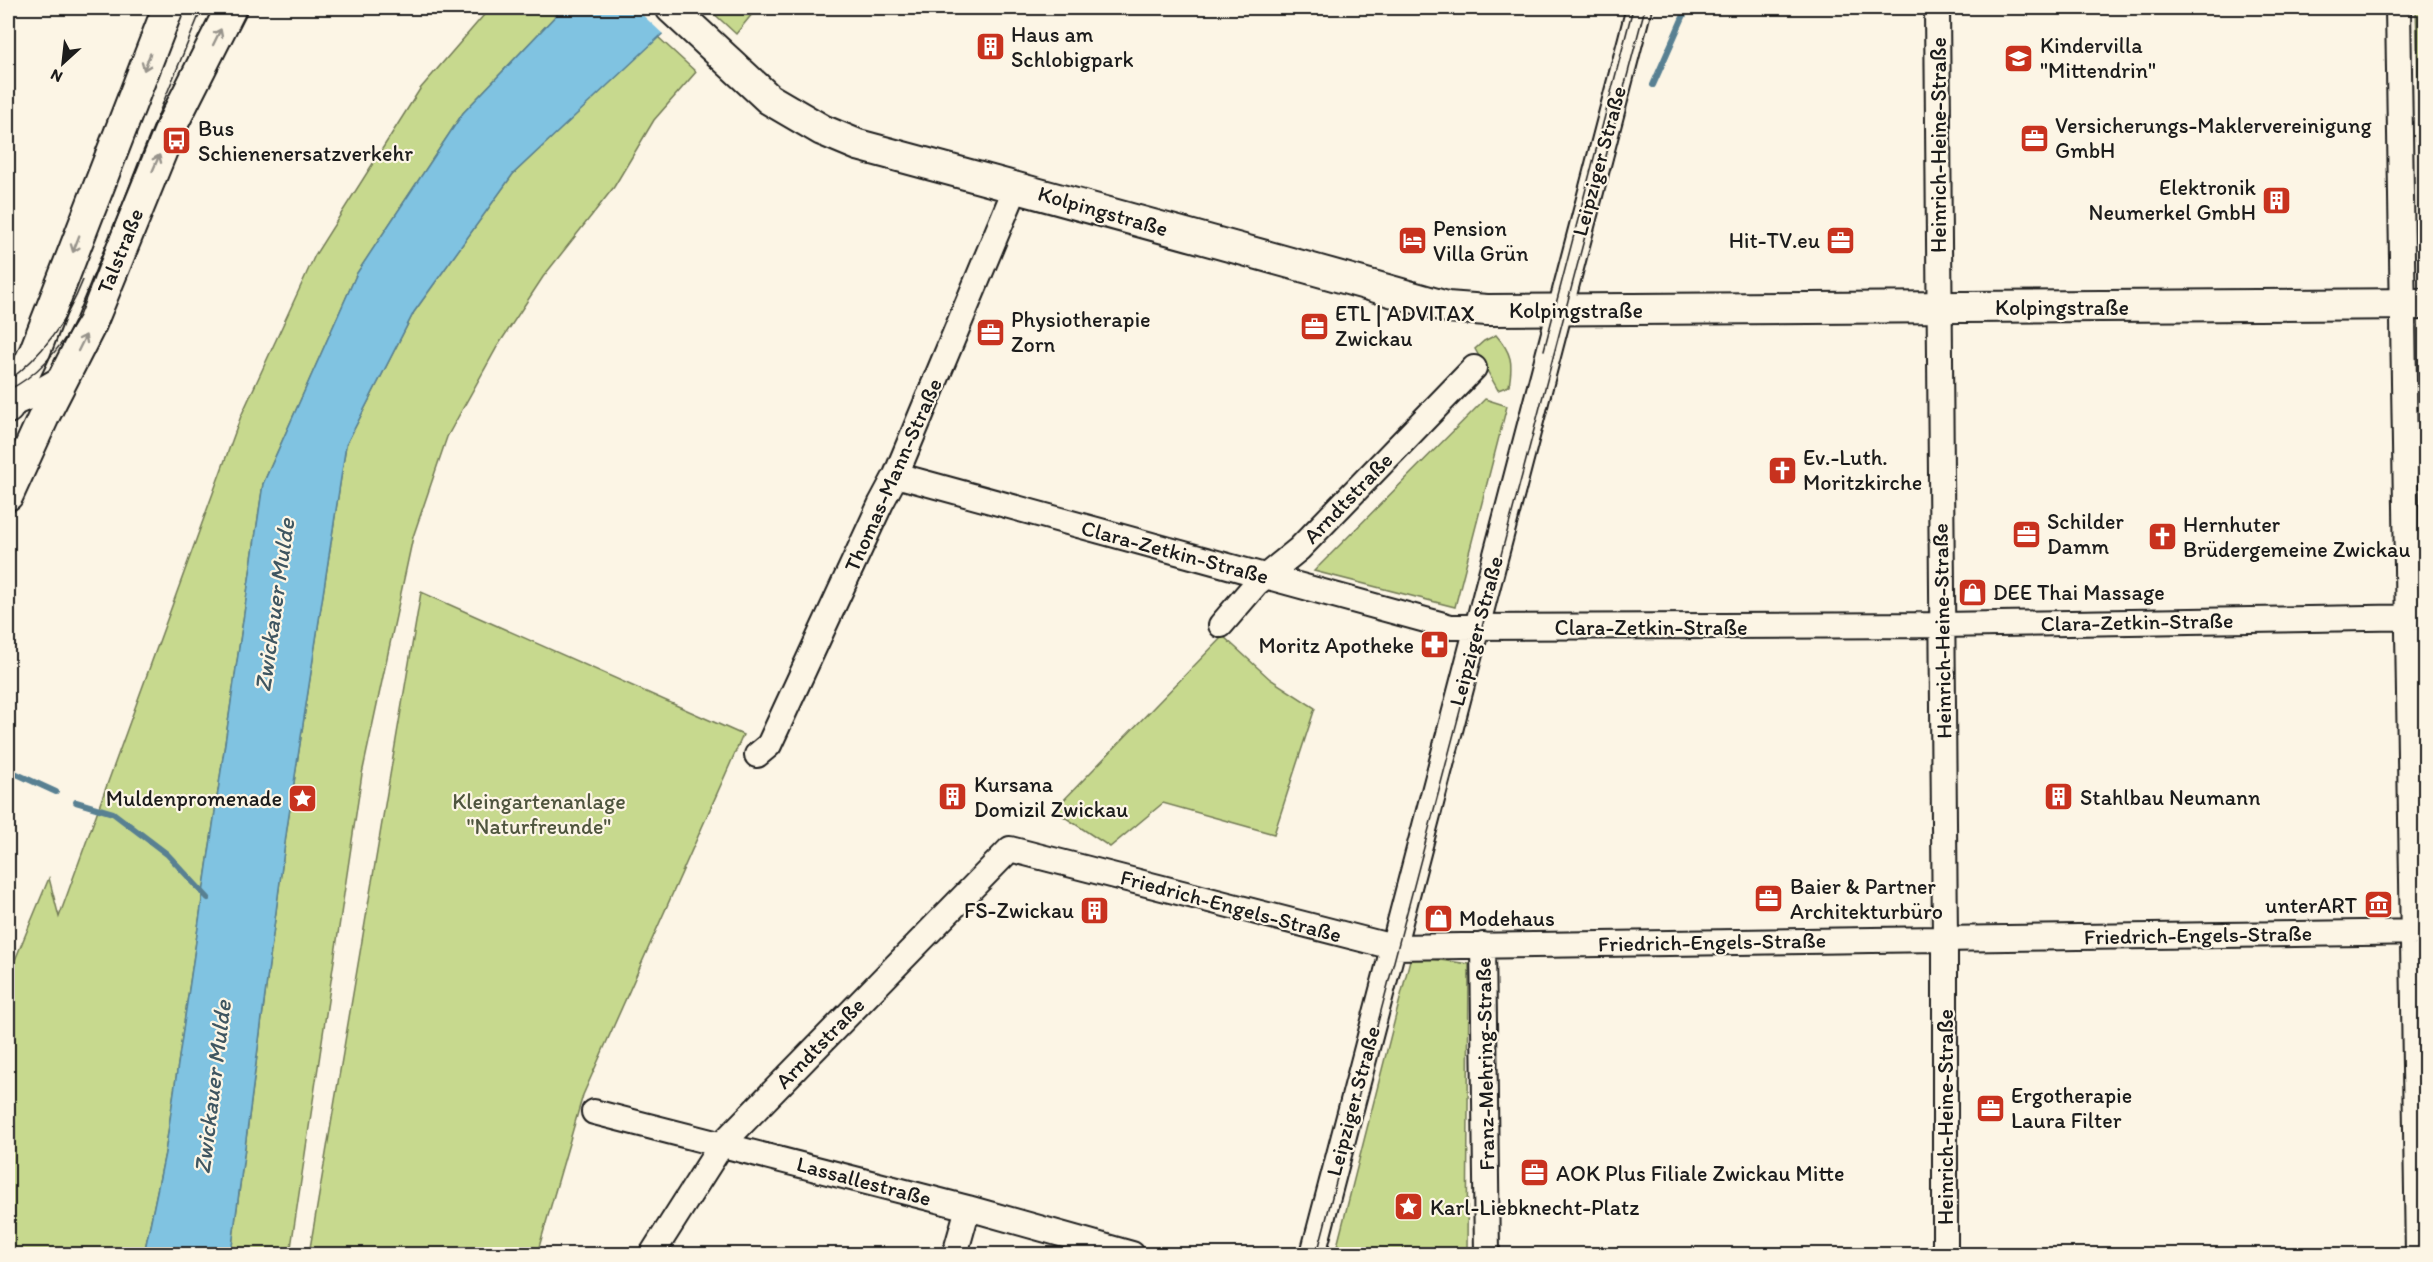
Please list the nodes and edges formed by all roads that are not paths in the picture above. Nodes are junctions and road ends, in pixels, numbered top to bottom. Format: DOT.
graph roads {
  1 [pos="168,8"];
  2 [pos="231,8"];
  3 [pos="671,8"];
  4 [pos="1639,8"];
  5 [pos="1937,8"];
  6 [pos="2398,8"];
  7 [pos="1016,187"];
  8 [pos="2414,305"];
  9 [pos="1939,308"];
  10 [pos="1559,310"];
  11 [pos="1474,368"];
  12 [pos="17,396"];
  13 [pos="896,475"];
  14 [pos="8,495"];
  15 [pos="1264,577"];
  16 [pos="2416,617"];
  17 [pos="1221,625"];
  18 [pos="1942,625"];
  19 [pos="1477,628"];
  20 [pos="757,755"];
  21 [pos="1010,849"];
  22 [pos="2419,932"];
  23 [pos="1945,939"];
  24 [pos="1483,945"];
  25 [pos="1393,947"];
  26 [pos="594,1112"];
  27 [pos="722,1144"];
  28 [pos="968,1208"];
  29 [pos="652,1254"];
  30 [pos="955,1254"];
  31 [pos="1132,1254"];
  32 [pos="1313,1254"];
  33 [pos="1487,1254"];
  34 [pos="1945,1254"];
  35 [pos="2418,1254"];
  1 -- 12 [label="main road, Talstraße, one-way"];
  12 -- 2 [label="main road, Talstraße, one-way"];
  3 -- 7 [label="main road, Kolpingstraße"];
  4 -- 10 [label="street, Leipziger Straße"];
  5 -- 9 [label="street, Heinrich-Heine-Straße"];
  6 -- 8 [label="street"];
  7 -- 10 [label="main road, Kolpingstraße"];
  7 -- 13 [label="street, Thomas-Mann-Straße"];
  8 -- 9 [label="main road, Kolpingstraße"];
  8 -- 16 [label="street"];
  9 -- 10 [label="main road, Kolpingstraße"];
  9 -- 18 [label="street, Heinrich-Heine-Straße"];
  10 -- 19 [label="street, Leipziger Straße"];
  11 -- 15 [label="street, Arndtstraße"];
  12 -- 14 [label="main road, Talstraße"];
  13 -- 15 [label="street, Clara-Zetkin-Straße"];
  13 -- 20 [label="street, Thomas-Mann-Straße"];
  15 -- 17 [label="street, Arndtstraße"];
  15 -- 19 [label="street, Clara-Zetkin-Straße"];
  16 -- 18 [label="street, Clara-Zetkin-Straße"];
  16 -- 22 [label="street"];
  18 -- 19 [label="street, Clara-Zetkin-Straße"];
  18 -- 23 [label="street, Heinrich-Heine-Straße"];
  19 -- 25 [label="street, Leipziger Straße"];
  21 -- 25 [label="street, Friedrich-Engels-Straße"];
  21 -- 27 [label="street, Arndtstraße"];
  22 -- 23 [label="street, Friedrich-Engels-Straße"];
  22 -- 35 [label="street"];
  23 -- 24 [label="street, Friedrich-Engels-Straße"];
  23 -- 34 [label="street, Heinrich-Heine-Straße"];
  24 -- 25 [label="street, Friedrich-Engels-Straße"];
  24 -- 33 [label="street, Franz-Mehring-Straße"];
  25 -- 32 [label="street, Leipziger Straße"];
  26 -- 27 [label="street, Lassallestraße"];
  27 -- 28 [label="street, Lassallestraße"];
  27 -- 29 [label="street, Arndtstraße"];
  28 -- 30 [label="street"];
  28 -- 31 [label="street, Lassallestraße"];
}
